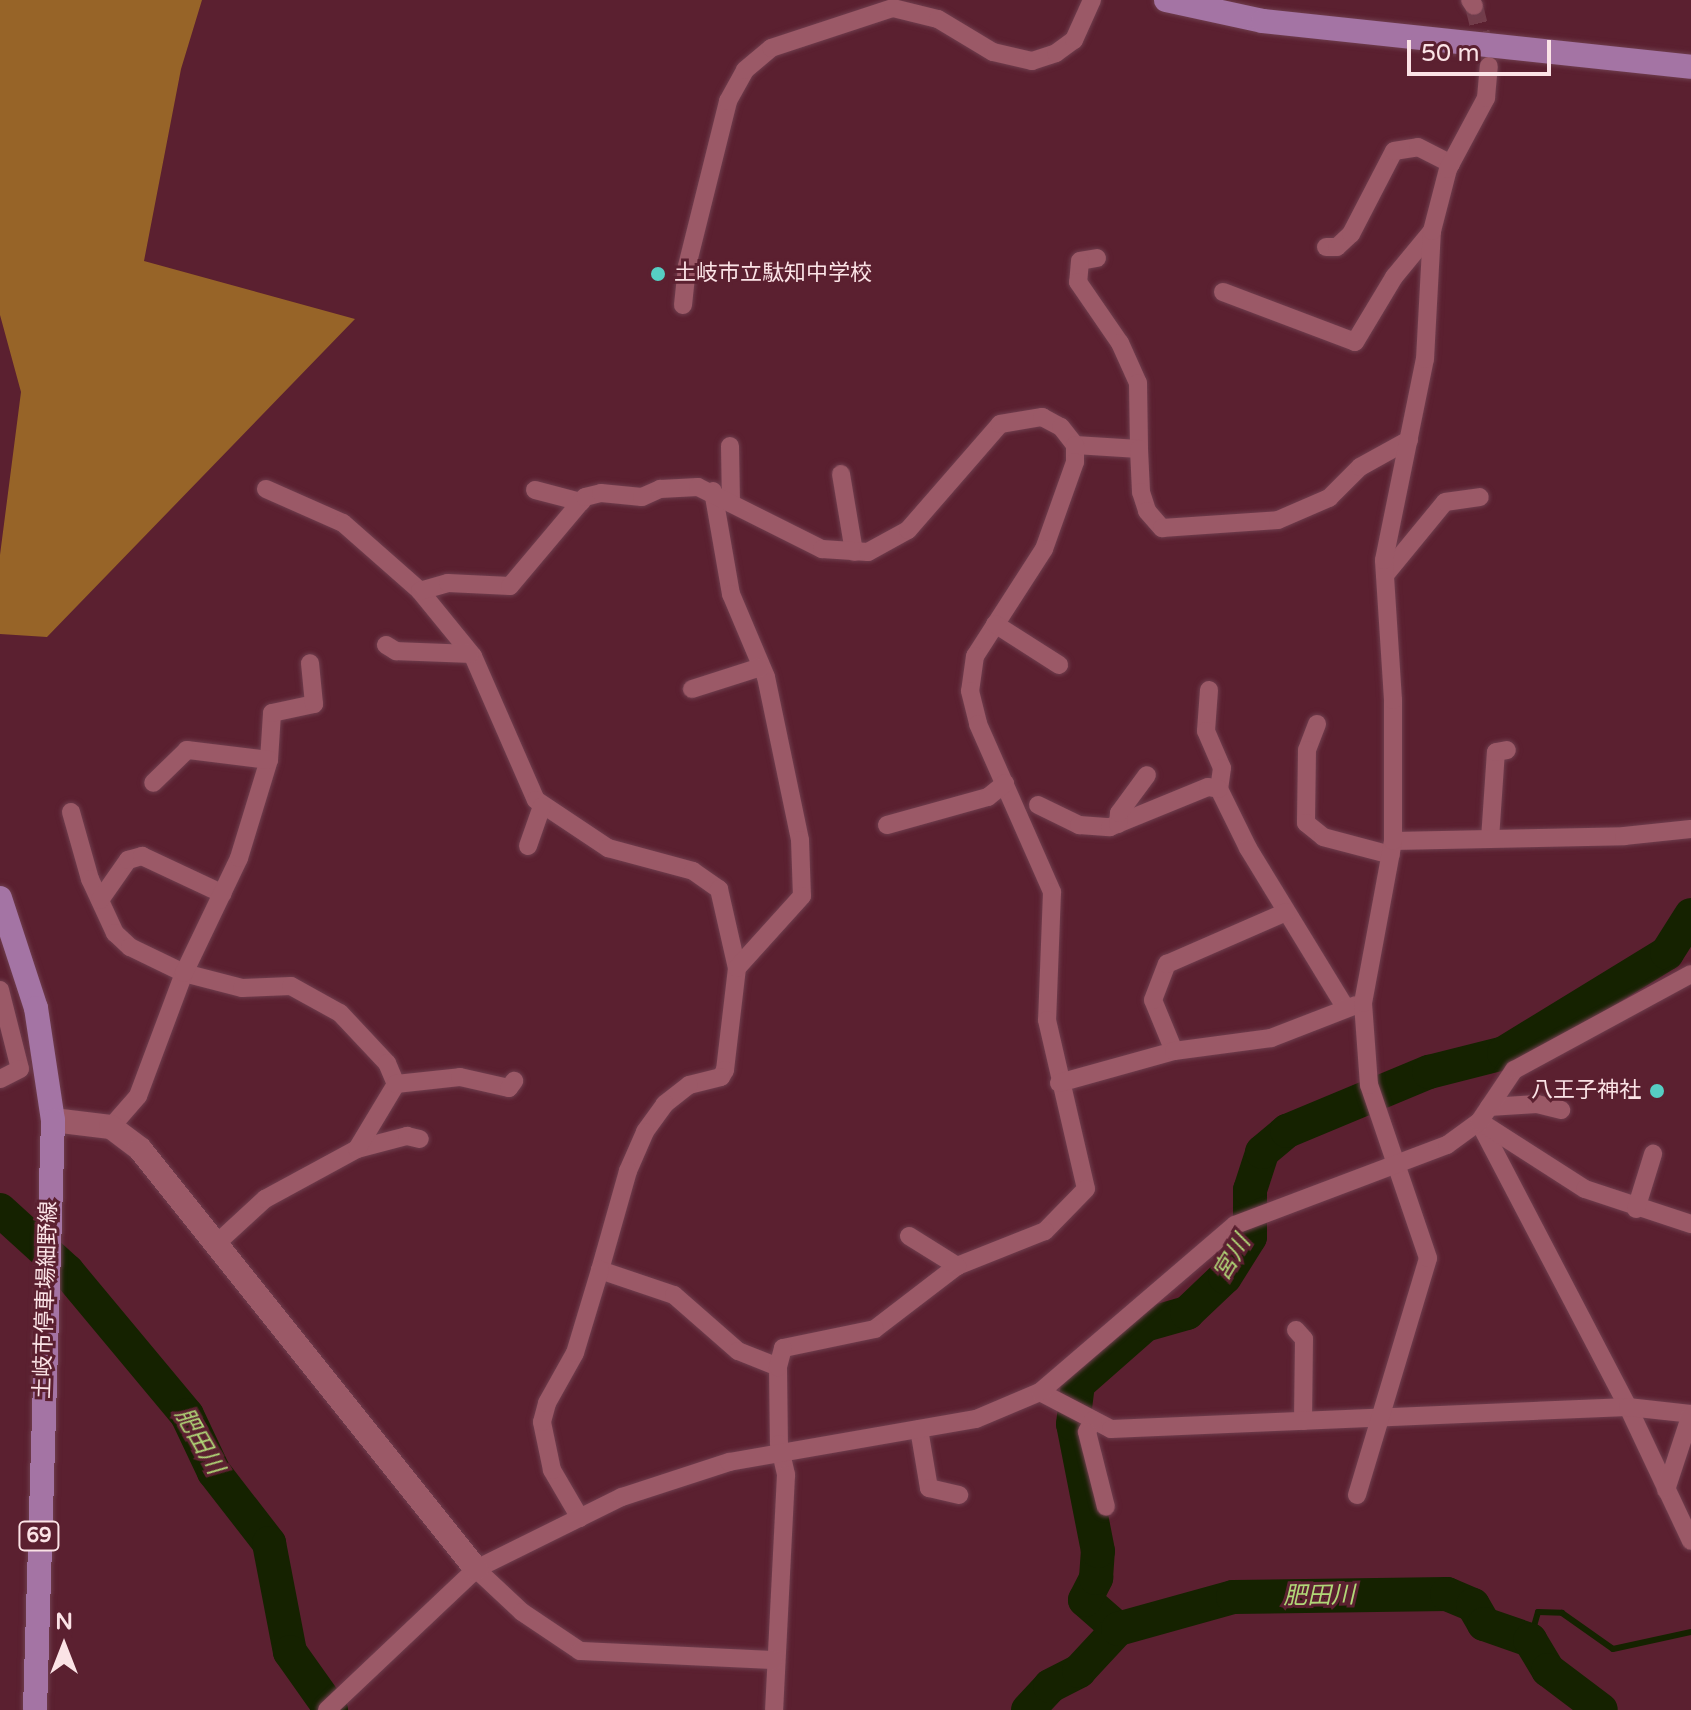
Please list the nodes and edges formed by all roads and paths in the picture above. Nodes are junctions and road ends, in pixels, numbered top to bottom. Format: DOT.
graph roads {
  1 [pos="1092,0"];
  2 [pos="1166,0"];
  3 [pos="1489,66"];
  4 [pos="1691,67"];
  5 [pos="1451,164"];
  6 [pos="1432,231"];
  7 [pos="1326,247"];
  8 [pos="1097,258"];
  9 [pos="1223,292"];
  10 [pos="683,305"];
  11 [pos="1409,440"];
  12 [pos="1075,445"];
  13 [pos="730,446"];
  14 [pos="1139,449"];
  15 [pos="841,474"];
  16 [pos="266,489"];
  17 [pos="535,490"];
  18 [pos="713,491"];
  19 [pos="1480,497"];
  20 [pos="581,502"];
  21 [pos="731,503"];
  22 [pos="854,552"];
  23 [pos="1385,575"];
  24 [pos="420,591"];
  25 [pos="995,624"];
  26 [pos="386,645"];
  27 [pos="470,654"];
  28 [pos="310,663"];
  29 [pos="1059,665"];
  30 [pos="761,667"];
  31 [pos="692,689"];
  32 [pos="1209,690"];
  33 [pos="1317,724"];
  34 [pos="1507,750"];
  35 [pos="269,760"];
  36 [pos="1147,775"];
  37 [pos="153,783"];
  38 [pos="1005,783"];
  39 [pos="1219,789"];
  40 [pos="1038,805"];
  41 [pos="542,806"];
  42 [pos="71,812"];
  43 [pos="1118,824"];
  44 [pos="887,825"];
  45 [pos="1691,829"];
  46 [pos="1490,839"];
  47 [pos="528,846"];
  48 [pos="1392,848"];
  49 [pos="223,894"];
  50 [pos="0,898"];
  51 [pos="100,900"];
  52 [pos="1286,912"];
  53 [pos="9,952"];
  54 [pos="737,968"];
  55 [pos="184,973"];
  56 [pos="1691,974"];
  57 [pos="0,990"];
  58 [pos="1354,1005"];
  59 [pos="1174,1051"];
  60 [pos="0,1079"];
  61 [pos="514,1081"];
  62 [pos="1059,1083"];
  63 [pos="396,1084"];
  64 [pos="1561,1110"];
  65 [pos="1484,1114"];
  66 [pos="53,1120"];
  67 [pos="111,1127"];
  68 [pos="420,1139"];
  69 [pos="357,1149"];
  70 [pos="1653,1154"];
  71 [pos="1395,1164"];
  72 [pos="1636,1209"];
  73 [pos="1691,1224"];
  74 [pos="909,1236"];
  75 [pos="216,1244"];
  76 [pos="957,1266"];
  77 [pos="600,1270"];
  78 [pos="1296,1330"];
  79 [pos="778,1367"];
  80 [pos="1040,1392"];
  81 [pos="1628,1407"];
  82 [pos="1691,1414"];
  83 [pos="1381,1417"];
  84 [pos="1090,1418"];
  85 [pos="1303,1421"];
  86 [pos="919,1429"];
  87 [pos="782,1454"];
  88 [pos="1666,1490"];
  89 [pos="959,1495"];
  90 [pos="1357,1495"];
  91 [pos="1106,1507"];
  92 [pos="580,1518"];
  93 [pos="1691,1541"];
  94 [pos="476,1569"];
  95 [pos="774,1660"];
  96 [pos="35,1710"];
  97 [pos="327,1710"];
  98 [pos="774,1710"];
  1 -- 10 [label="street"];
  2 -- 4 [label="main road"];
  3 -- 5 [label="street"];
  5 -- 6 [label="street"];
  5 -- 7 [label="street"];
  6 -- 9 [label="street"];
  6 -- 11 [label="street"];
  8 -- 14 [label="street"];
  11 -- 14 [label="street"];
  11 -- 23 [label="street"];
  12 -- 14 [label="street"];
  12 -- 22 [label="street"];
  12 -- 25 [label="street"];
  13 -- 21 [label="street"];
  15 -- 22 [label="street"];
  16 -- 24 [label="street"];
  17 -- 20 [label="street"];
  18 -- 20 [label="street"];
  18 -- 21 [label="street"];
  18 -- 30 [label="street"];
  19 -- 23 [label="street"];
  20 -- 24 [label="street"];
  21 -- 22 [label="street"];
  23 -- 48 [label="street"];
  24 -- 27 [label="street"];
  25 -- 29 [label="street"];
  25 -- 38 [label="street"];
  26 -- 27 [label="street"];
  27 -- 41 [label="street"];
  28 -- 35 [label="street"];
  30 -- 31 [label="street"];
  30 -- 54 [label="street"];
  32 -- 39 [label="street"];
  33 -- 48 [label="street"];
  34 -- 46 [label="street"];
  35 -- 37 [label="street"];
  35 -- 49 [label="street"];
  36 -- 43 [label="street"];
  38 -- 44 [label="street"];
  38 -- 62 [label="street"];
  39 -- 43 [label="street"];
  39 -- 52 [label="street"];
  40 -- 43 [label="street"];
  41 -- 47 [label="street"];
  41 -- 54 [label="street"];
  42 -- 51 [label="street"];
  45 -- 46 [label="street"];
  46 -- 48 [label="street"];
  48 -- 58 [label="street"];
  49 -- 51 [label="street"];
  49 -- 55 [label="street"];
  50 -- 53 [label="main road, 土岐市停車場細野線 / 69"];
  51 -- 55 [label="street"];
  52 -- 58 [label="street"];
  52 -- 59 [label="street"];
  53 -- 66 [label="main road, 土岐市停車場細野線 / 69"];
  54 -- 77 [label="street"];
  55 -- 63 [label="street"];
  55 -- 67 [label="street"];
  56 -- 65 [label="street"];
  57 -- 60 [label="street"];
  58 -- 59 [label="street"];
  58 -- 71 [label="street"];
  59 -- 62 [label="street"];
  61 -- 63 [label="street"];
  62 -- 76 [label="street"];
  63 -- 69 [label="street"];
  64 -- 65 [label="street"];
  65 -- 71 [label="street"];
  65 -- 72 [label="street"];
  65 -- 81 [label="street"];
  66 -- 67 [label="street"];
  66 -- 96 [label="main road, 土岐市停車場細野線 / 69"];
  67 -- 75 [label="street"];
  68 -- 69 [label="street"];
  69 -- 75 [label="street"];
  70 -- 72 [label="street"];
  71 -- 80 [label="street"];
  71 -- 83 [label="street"];
  72 -- 73 [label="street"];
  74 -- 76 [label="street"];
  75 -- 94 [label="street"];
  76 -- 79 [label="street"];
  77 -- 79 [label="street"];
  77 -- 92 [label="street"];
  78 -- 85 [label="street"];
  79 -- 87 [label="street"];
  80 -- 84 [label="street"];
  80 -- 86 [label="street"];
  81 -- 82 [label="street"];
  81 -- 83 [label="street"];
  81 -- 88 [label="street"];
  82 -- 88 [label="street"];
  83 -- 85 [label="street"];
  83 -- 90 [label="street"];
  84 -- 85 [label="street"];
  84 -- 91 [label="street"];
  86 -- 87 [label="street"];
  86 -- 89 [label="street"];
  87 -- 92 [label="street"];
  87 -- 95 [label="street"];
  88 -- 93 [label="street"];
  92 -- 94 [label="street"];
  94 -- 95 [label="street"];
  94 -- 97 [label="street"];
  95 -- 98 [label="street"];
}
